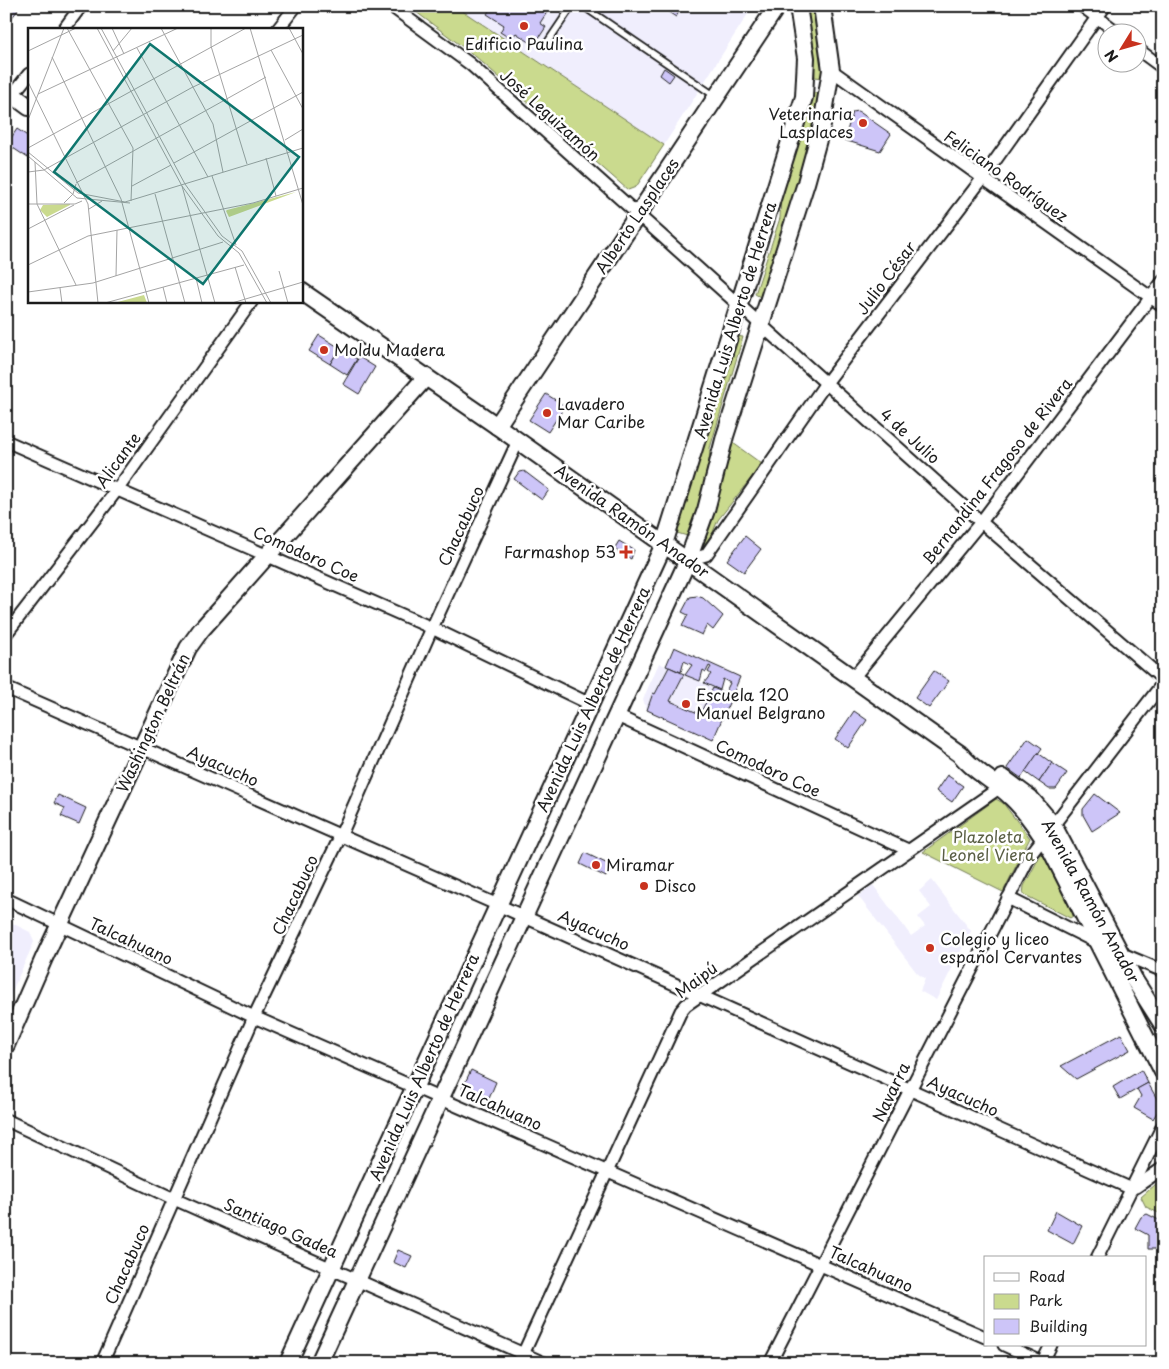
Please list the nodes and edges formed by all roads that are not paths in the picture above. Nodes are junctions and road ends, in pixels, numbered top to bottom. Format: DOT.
graph roads {
  1 [pos="81,6"];
  2 [pos="296,6"];
  3 [pos="390,6"];
  4 [pos="572,6"];
  5 [pos="582,6"];
  6 [pos="777,6"];
  7 [pos="798,6"];
  8 [pos="822,6"];
  9 [pos="1082,6"];
  10 [pos="1104,6"];
  11 [pos="1096,17"];
  12 [pos="1103,22"];
  13 [pos="65,28"];
  14 [pos="279,28"];
  15 [pos="548,43"];
  16 [pos="1146,55"];
  17 [pos="1163,68"];
  18 [pos="831,70"];
  19 [pos="28,75"];
  20 [pos="8,96"];
  21 [pos="716,97"];
  22 [pos="28,106"];
  23 [pos="982,179"];
  24 [pos="637,216"];
  25 [pos="1163,281"];
  26 [pos="302,292"];
  27 [pos="1150,298"];
  28 [pos="251,302"];
  29 [pos="740,304"];
  30 [pos="1163,306"];
  31 [pos="760,325"];
  32 [pos="426,377"];
  33 [pos="826,382"];
  34 [pos="498,426"];
  35 [pos="6,441"];
  36 [pos="518,441"];
  37 [pos="117,490"];
  38 [pos="981,522"];
  39 [pos="664,544"];
  40 [pos="269,554"];
  41 [pos="688,560"];
  42 [pos="432,628"];
  43 [pos="6,634"];
  44 [pos="853,678"];
  45 [pos="1163,679"];
  46 [pos="1163,683"];
  47 [pos="6,688"];
  48 [pos="590,704"];
  49 [pos="614,715"];
  50 [pos="142,747"];
  51 [pos="960,754"];
  52 [pos="999,788"];
  53 [pos="1048,832"];
  54 [pos="340,837"];
  55 [pos="908,850"];
  56 [pos="6,898"];
  57 [pos="1008,898"];
  58 [pos="498,905"];
  59 [pos="523,916"];
  60 [pos="59,925"];
  61 [pos="1098,943"];
  62 [pos="1120,953"];
  63 [pos="1163,971"];
  64 [pos="700,995"];
  65 [pos="254,1017"];
  66 [pos="1163,1025"];
  67 [pos="6,1045"];
  68 [pos="1163,1072"];
  69 [pos="413,1086"];
  70 [pos="911,1091"];
  71 [pos="440,1098"];
  72 [pos="6,1120"];
  73 [pos="1163,1125"];
  74 [pos="1163,1168"];
  75 [pos="606,1172"];
  76 [pos="1132,1189"];
  77 [pos="174,1199"];
  78 [pos="1098,1256"];
  79 [pos="822,1265"];
  80 [pos="332,1268"];
  81 [pos="356,1279"];
  82 [pos="984,1337"];
  83 [pos="1006,1346"];
  84 [pos="1051,1346"];
  85 [pos="521,1358"];
  86 [pos="1043,1362"];
  87 [pos="102,1363"];
  88 [pos="288,1363"];
  89 [pos="318,1363"];
  90 [pos="544,1363"];
  91 [pos="770,1363"];
  1 -- 13 [label="street"];
  2 -- 14 [label="street"];
  3 -- 24 [label="street, José Leguizamón"];
  4 -- 15 [label="lane"];
  5 -- 21 [label="lane"];
  6 -- 21 [label="main road, Alberto Lasplaces"];
  7 -- 29 [label="main road, Avenida Luis Alberto de Herrera"];
  8 -- 18 [label="main road, Avenida Luis Alberto de Herrera"];
  9 -- 11 [label="street"];
  10 -- 11 [label="street, Julio César"];
  11 -- 12 [label="street"];
  11 -- 23 [label="street, Julio César"];
  16 -- 17 [label="street"];
  18 -- 23 [label="street, Feliciano Rodríguez"];
  18 -- 31 [label="main road, Avenida Luis Alberto de Herrera"];
  19 -- 20 [label="street"];
  20 -- 22 [label="main road"];
  21 -- 24 [label="main road, Alberto Lasplaces"];
  23 -- 27 [label="street, Feliciano Rodríguez"];
  23 -- 33 [label="street, Julio César"];
  24 -- 29 [label="street, 4 de Julio"];
  24 -- 34 [label="main road, Alberto Lasplaces"];
  25 -- 27 [label="street, Bernandina Fragoso de Rivera"];
  26 -- 32 [label="main road, Avenida Ramón Anador"];
  27 -- 30 [label="street, Feliciano Rodríguez"];
  27 -- 38 [label="street, Bernandina Fragoso de Rivera"];
  28 -- 37 [label="street, Alicante"];
  29 -- 31 [label="street, 4 de Julio"];
  29 -- 39 [label="main road, Avenida Luis Alberto de Herrera"];
  31 -- 33 [label="street, 4 de Julio"];
  31 -- 41 [label="main road, Avenida Luis Alberto de Herrera"];
  32 -- 34 [label="main road, Avenida Ramón Anador"];
  32 -- 40 [label="main road, Washington Beltrán"];
  33 -- 38 [label="street, 4 de Julio"];
  33 -- 41 [label="street, Julio César"];
  34 -- 36 [label="main road, Avenida Ramón Anador"];
  35 -- 37 [label="street, Comodoro Coe"];
  36 -- 39 [label="main road, Avenida Ramón Anador"];
  36 -- 42 [label="street, Chacabuco"];
  37 -- 40 [label="street, Comodoro Coe"];
  37 -- 43 [label="street, Alicante"];
  38 -- 44 [label="street, Bernandina Fragoso de Rivera"];
  38 -- 45 [label="street, 4 de Julio"];
  39 -- 41 [label="main road, Avenida Ramón Anador"];
  39 -- 48 [label="main road, Avenida Luis Alberto de Herrera"];
  40 -- 42 [label="street, Comodoro Coe"];
  40 -- 50 [label="main road, Washington Beltrán"];
  41 -- 44 [label="main road, Avenida Ramón Anador"];
  41 -- 49 [label="main road, Avenida Luis Alberto de Herrera"];
  42 -- 48 [label="street, Comodoro Coe"];
  42 -- 54 [label="street, Chacabuco"];
  44 -- 51 [label="main road, Avenida Ramón Anador"];
  46 -- 53 [label="street, Navarra"];
  47 -- 50 [label="street, Ayacucho"];
  48 -- 58 [label="main road, Avenida Luis Alberto de Herrera"];
  49 -- 55 [label="street, Comodoro Coe"];
  49 -- 59 [label="main road, Avenida Luis Alberto de Herrera"];
  50 -- 54 [label="street, Ayacucho"];
  50 -- 60 [label="main road, Washington Beltrán"];
  51 -- 52 [label="main road, Avenida Ramón Anador"];
  51 -- 53 [label="main road, Avenida Ramón Anador"];
  52 -- 53 [label="main road, Avenida Ramón Anador"];
  52 -- 55 [label="street, Maipú"];
  53 -- 57 [label="street, Navarra"];
  53 -- 61 [label="main road, Avenida Ramón Anador"];
  53 -- 62 [label="main road, Avenida Ramón Anador"];
  54 -- 58 [label="street, Ayacucho"];
  54 -- 65 [label="street, Chacabuco"];
  55 -- 64 [label="street, Maipú"];
  56 -- 60 [label="street, Talcahuano"];
  57 -- 61 [label="street"];
  57 -- 70 [label="street, Navarra"];
  58 -- 59 [label="street, Ayacucho"];
  58 -- 69 [label="main road, Avenida Luis Alberto de Herrera"];
  59 -- 64 [label="street, Ayacucho"];
  59 -- 71 [label="main road, Avenida Luis Alberto de Herrera"];
  60 -- 65 [label="street, Talcahuano"];
  60 -- 67 [label="main road, Washington Beltrán"];
  61 -- 68 [label="main road, Avenida Ramón Anador"];
  62 -- 63 [label="street"];
  62 -- 66 [label="main road, Avenida Ramón Anador"];
  64 -- 70 [label="street, Ayacucho"];
  64 -- 75 [label="street, Maipú"];
  65 -- 69 [label="street, Talcahuano"];
  65 -- 77 [label="street, Chacabuco"];
  69 -- 71 [label="street, Talcahuano"];
  69 -- 80 [label="main road, Avenida Luis Alberto de Herrera"];
  70 -- 76 [label="street, Ayacucho"];
  70 -- 79 [label="street, Navarra"];
  71 -- 75 [label="street, Talcahuano"];
  71 -- 81 [label="main road, Avenida Luis Alberto de Herrera"];
  72 -- 77 [label="street, Santiago Gadea"];
  73 -- 76 [label="street"];
  74 -- 76 [label="street"];
  75 -- 79 [label="street, Talcahuano"];
  75 -- 85 [label="street, Maipú"];
  76 -- 78 [label="street"];
  77 -- 80 [label="street, Santiago Gadea"];
  77 -- 87 [label="street, Chacabuco"];
  79 -- 82 [label="street, Talcahuano"];
  79 -- 91 [label="street, Navarra"];
  80 -- 81 [label="street, Santiago Gadea"];
  80 -- 88 [label="main road, Avenida Luis Alberto de Herrera"];
  81 -- 85 [label="street, Santiago Gadea"];
  81 -- 89 [label="main road, Avenida Luis Alberto de Herrera"];
  83 -- 86 [label="street"];
  84 -- 86 [label="street"];
  85 -- 90 [label="street, Santiago Gadea"];
}
